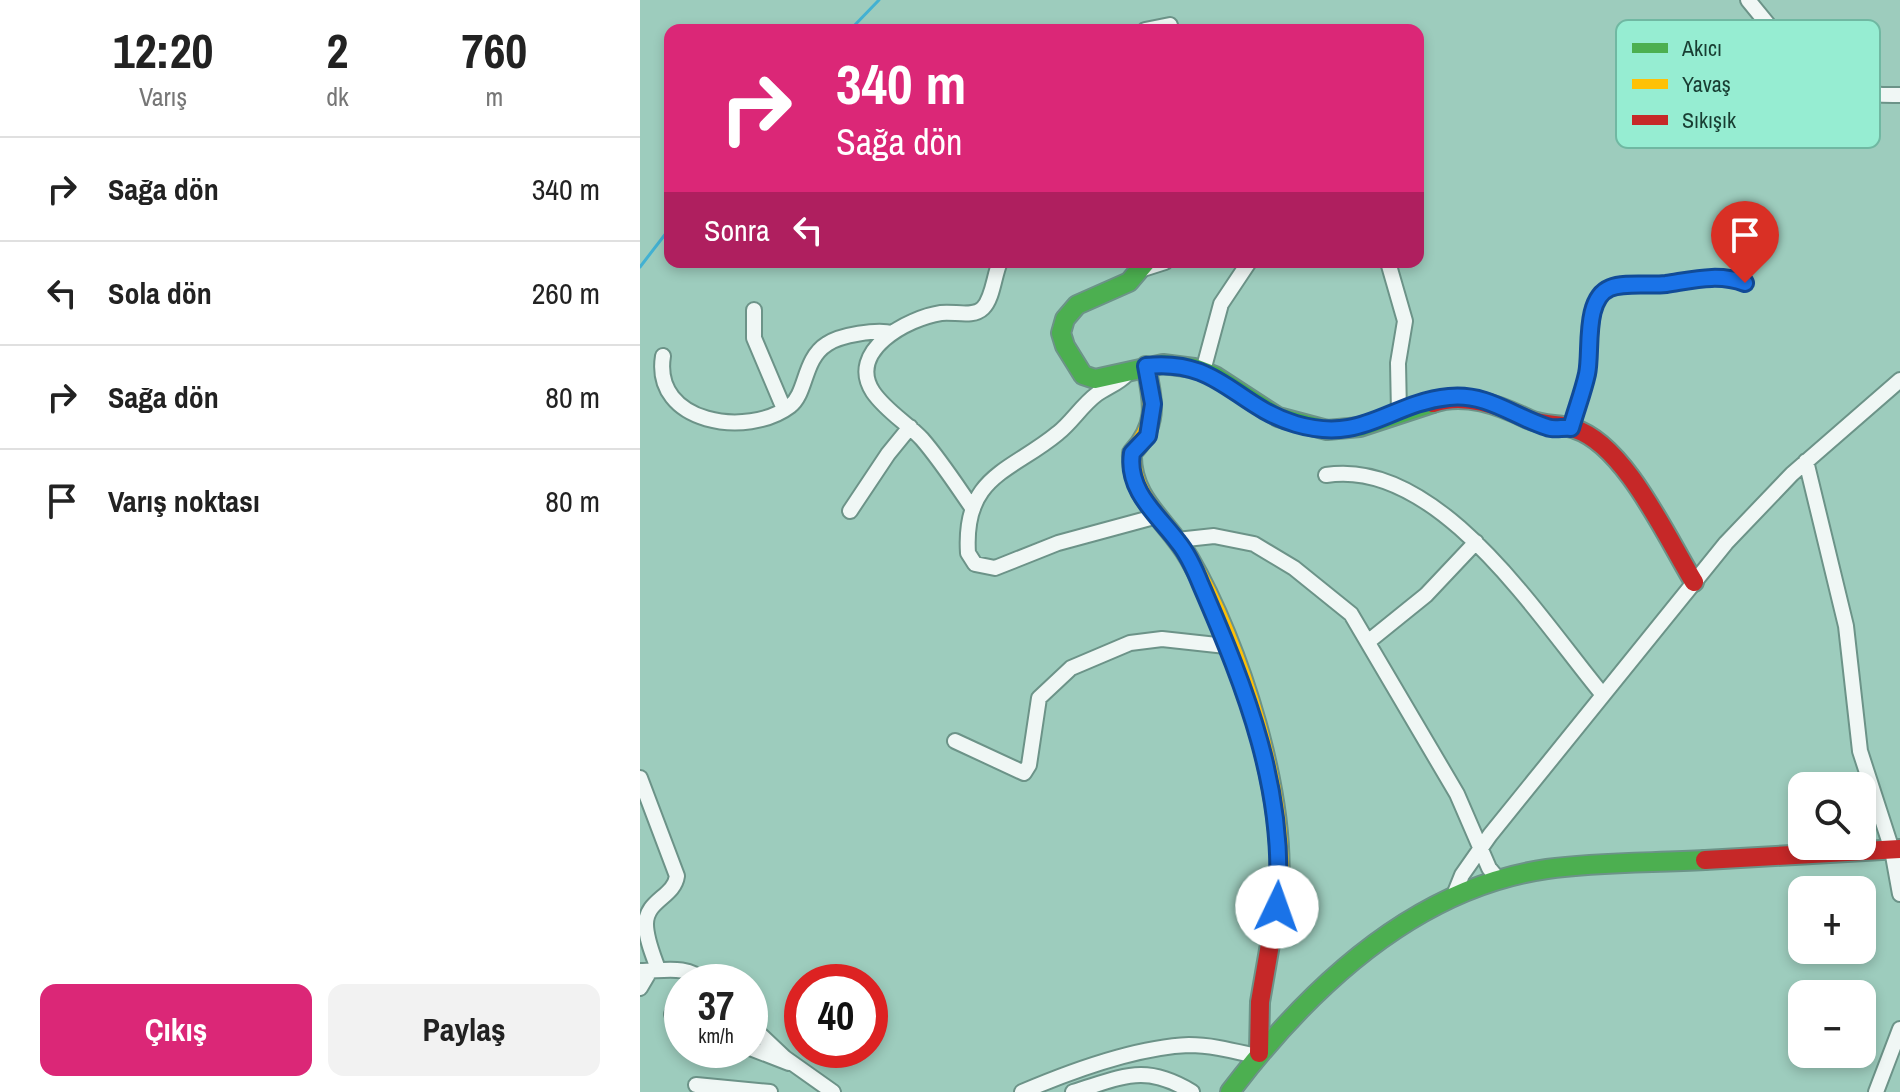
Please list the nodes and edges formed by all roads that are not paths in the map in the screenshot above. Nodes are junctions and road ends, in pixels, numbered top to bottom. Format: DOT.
graph roads {
  1 [pos="1748,0"];
  2 [pos="1764,20"];
  3 [pos="1880,94"];
  4 [pos="1900,95"];
  5 [pos="998,268"];
  6 [pos="1142,268"];
  7 [pos="1245,268"];
  8 [pos="1390,268"];
  9 [pos="1745,283"];
  10 [pos="754,310"];
  11 [pos="893,333"];
  12 [pos="663,356"];
  13 [pos="1138,368"];
  14 [pos="1203,371"];
  15 [pos="1900,380"];
  16 [pos="784,409"];
  17 [pos="1399,413"];
  18 [pos="910,427"];
  19 [pos="1571,428"];
  20 [pos="1806,461"];
  21 [pos="1326,475"];
  22 [pos="973,509"];
  23 [pos="850,511"];
  24 [pos="1154,517"];
  25 [pos="1177,540"];
  26 [pos="1476,542"];
  27 [pos="1694,582"];
  28 [pos="1369,641"];
  29 [pos="1226,646"];
  30 [pos="1603,695"];
  31 [pos="955,741"];
  32 [pos="642,786"];
  33 [pos="640,814"];
  34 [pos="659,825"];
  35 [pos="1482,848"];
  36 [pos="1896,850"];
  37 [pos="1498,879"];
  38 [pos="1900,894"];
  39 [pos="1454,895"];
  40 [pos="649,970"];
  41 [pos="640,988"];
  42 [pos="1900,1029"];
  43 [pos="768,1041"];
  44 [pos="1258,1054"];
  45 [pos="784,1055"];
  46 [pos="800,1068"];
  47 [pos="696,1085"];
  48 [pos="770,1092"];
  49 [pos="833,1092"];
  50 [pos="1022,1092"];
  51 [pos="1073,1092"];
  52 [pos="1192,1092"];
  53 [pos="1230,1092"];
  54 [pos="1876,1092"];
  1 -- 2 [label="street"];
  3 -- 4 [label="street"];
  5 -- 11 [label="street"];
  6 -- 13 [label="street"];
  7 -- 14 [label="street"];
  8 -- 17 [label="street"];
  9 -- 19 [label="street"];
  10 -- 16 [label="street"];
  11 -- 16 [label="street"];
  11 -- 18 [label="street"];
  12 -- 16 [label="street"];
  13 -- 14 [label="street"];
  13 -- 22 [label="street"];
  13 -- 24 [label="street"];
  14 -- 17 [label="street"];
  15 -- 20 [label="street"];
  17 -- 19 [label="street"];
  18 -- 22 [label="street"];
  18 -- 23 [label="street"];
  19 -- 27 [label="street"];
  20 -- 27 [label="street"];
  20 -- 36 [label="street"];
  21 -- 26 [label="street"];
  22 -- 24 [label="street"];
  24 -- 25 [label="street"];
  25 -- 28 [label="street"];
  25 -- 29 [label="street"];
  26 -- 28 [label="street"];
  26 -- 30 [label="street"];
  27 -- 30 [label="street"];
  28 -- 35 [label="street"];
  29 -- 31 [label="street"];
  29 -- 44 [label="street"];
  30 -- 35 [label="street"];
  32 -- 34 [label="street"];
  33 -- 34 [label="street"];
  34 -- 40 [label="street"];
  35 -- 37 [label="street"];
  35 -- 39 [label="street"];
  36 -- 37 [label="street"];
  36 -- 38 [label="street"];
  37 -- 39 [label="street"];
  39 -- 44 [label="street"];
  40 -- 41 [label="street"];
  42 -- 54 [label="street"];
  43 -- 45 [label="street"];
  44 -- 50 [label="street"];
  44 -- 53 [label="street"];
  46 -- 49 [label="street"];
  47 -- 48 [label="street"];
  51 -- 52 [label="street"];
}
